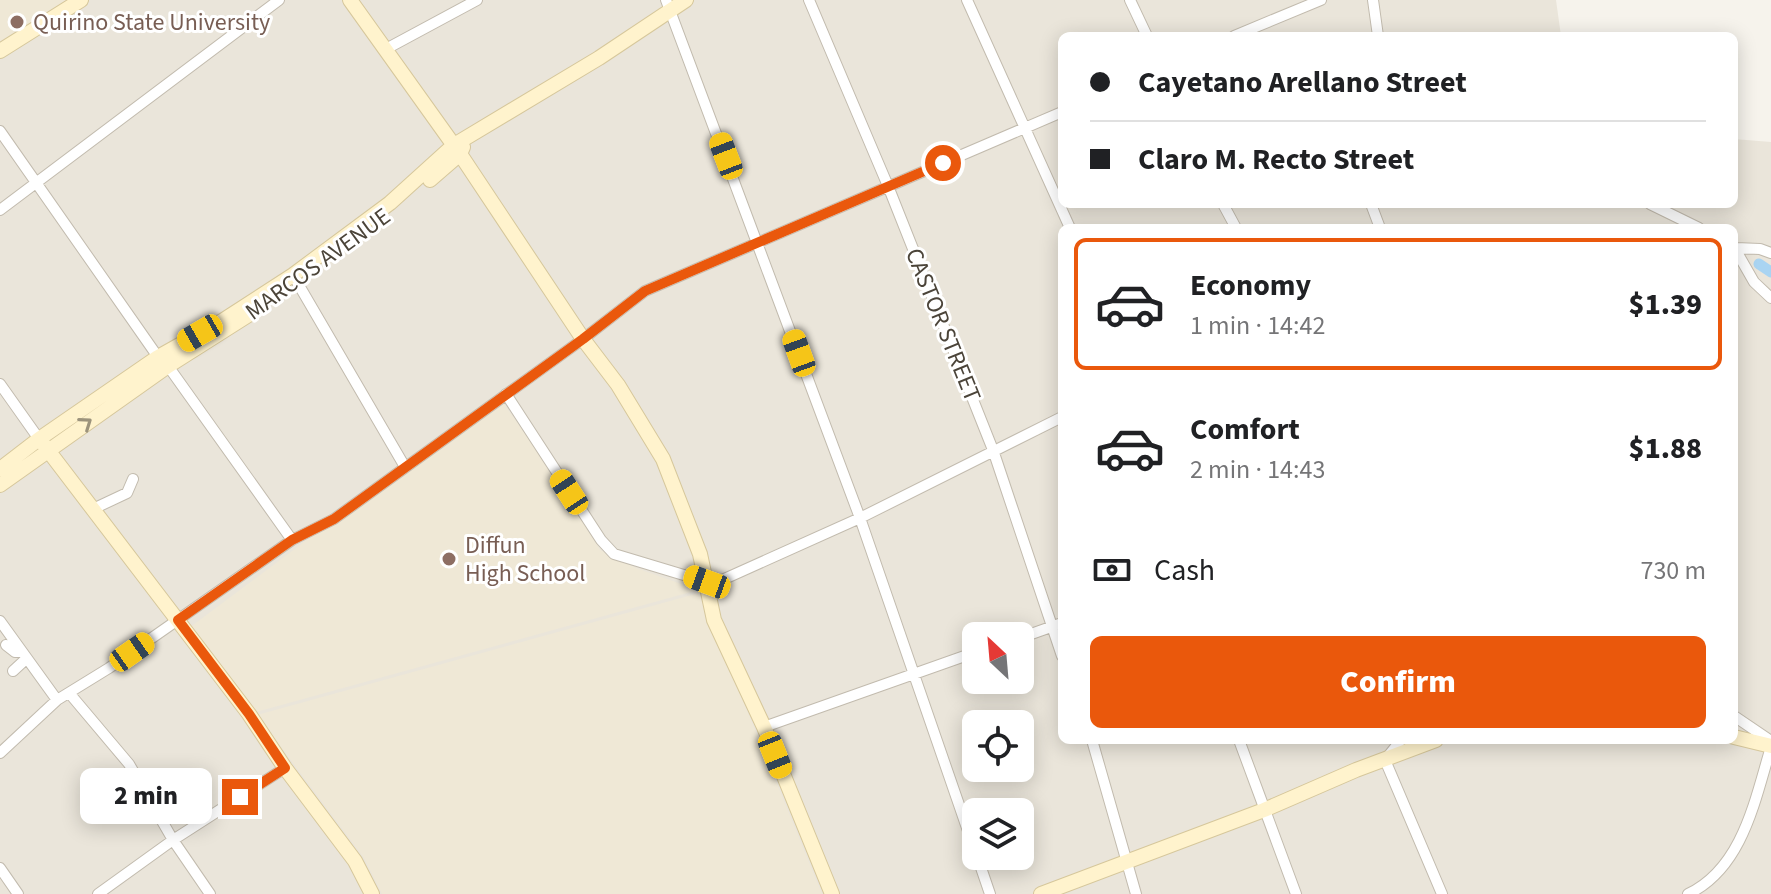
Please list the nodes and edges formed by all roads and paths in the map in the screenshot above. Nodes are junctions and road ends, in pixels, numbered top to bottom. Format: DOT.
graph roads {
  1 [pos="81,0"];
  2 [pos="279,0"];
  3 [pos="350,0"];
  4 [pos="477,0"];
  5 [pos="686,0"];
  6 [pos="809,0"];
  7 [pos="967,0"];
  8 [pos="1130,0"];
  9 [pos="1321,0"];
  10 [pos="1373,0"];
  11 [pos="668,6"];
  12 [pos="1145,32"];
  13 [pos="1244,32"];
  14 [pos="1377,32"];
  15 [pos="386,49"];
  16 [pos="0,51"];
  17 [pos="1058,114"];
  18 [pos="1025,129"];
  19 [pos="0,131"];
  20 [pos="460,146"];
  21 [pos="37,184"];
  22 [pos="888,186"];
  23 [pos="1058,202"];
  24 [pos="1658,208"];
  25 [pos="0,210"];
  26 [pos="1691,224"];
  27 [pos="759,243"];
  28 [pos="1738,247"];
  29 [pos="1738,253"];
  30 [pos="1771,253"];
  31 [pos="295,278"];
  32 [pos="1771,298"];
  33 [pos="583,339"];
  34 [pos="163,362"];
  35 [pos="0,384"];
  36 [pos="506,394"];
  37 [pos="1058,419"];
  38 [pos="43,444"];
  39 [pos="993,450"];
  40 [pos="405,467"];
  41 [pos="0,469"];
  42 [pos="133,479"];
  43 [pos="0,485"];
  44 [pos="93,509"];
  45 [pos="860,518"];
  46 [pos="292,540"];
  47 [pos="707,582"];
  48 [pos="178,620"];
  49 [pos="0,621"];
  50 [pos="1057,625"];
  51 [pos="1034,633"];
  52 [pos="6,645"];
  53 [pos="24,656"];
  54 [pos="962,657"];
  55 [pos="13,671"];
  56 [pos="913,673"];
  57 [pos="70,694"];
  58 [pos="57,700"];
  59 [pos="1738,719"];
  60 [pos="764,727"];
  61 [pos="1738,738"];
  62 [pos="1093,744"];
  63 [pos="1240,744"];
  64 [pos="1398,744"];
  65 [pos="1426,744"];
  66 [pos="1771,745"];
  67 [pos="0,753"];
  68 [pos="1385,760"];
  69 [pos="285,768"];
  70 [pos="1264,810"];
  71 [pos="962,815"];
  72 [pos="173,840"];
  73 [pos="1127,862"];
  74 [pos="0,868"];
  75 [pos="981,870"];
  76 [pos="18,894"];
  77 [pos="98,894"];
  78 [pos="210,894"];
  79 [pos="372,894"];
  80 [pos="832,894"];
  81 [pos="990,894"];
  82 [pos="1041,894"];
  83 [pos="1136,894"];
  84 [pos="1296,894"];
  85 [pos="1442,894"];
  86 [pos="1688,894"];
  1 -- 16 [label="street"];
  2 -- 21 [label="street"];
  3 -- 15 [label="street"];
  4 -- 15 [label="street"];
  5 -- 11 [label="street, MARCOS AVENUE"];
  6 -- 22 [label="street, CASTOR STREET"];
  7 -- 18 [label="street"];
  8 -- 12 [label="street"];
  9 -- 13 [label="street"];
  10 -- 14 [label="street"];
  11 -- 20 [label="street, MARCOS AVENUE"];
  11 -- 27 [label="street"];
  15 -- 20 [label="street"];
  17 -- 18 [label="street"];
  18 -- 22 [label="street"];
  18 -- 23 [label="street"];
  19 -- 21 [label="street"];
  20 -- 31 [label="street, MARCOS AVENUE"];
  20 -- 33 [label="street"];
  21 -- 25 [label="street"];
  21 -- 34 [label="street"];
  22 -- 27 [label="street"];
  22 -- 39 [label="street, CASTOR STREET"];
  24 -- 26 [label="street"];
  27 -- 33 [label="street"];
  27 -- 45 [label="street"];
  28 -- 30 [label="street"];
  29 -- 32 [label="street"];
  31 -- 34 [label="street, MARCOS AVENUE"];
  31 -- 40 [label="street"];
  33 -- 36 [label="street"];
  33 -- 47 [label="street"];
  34 -- 38 [label="street, MARCOS AVENUE"];
  34 -- 46 [label="street"];
  35 -- 38 [label="street"];
  36 -- 40 [label="street"];
  36 -- 47 [label="street"];
  37 -- 39 [label="street"];
  38 -- 41 [label="street, MARCOS AVENUE"];
  38 -- 43 [label="street, MARCOS AVENUE"];
  38 -- 44 [label="street"];
  39 -- 45 [label="street"];
  39 -- 50 [label="street, CASTOR STREET"];
  40 -- 46 [label="street"];
  42 -- 44 [label="street"];
  44 -- 48 [label="street"];
  45 -- 47 [label="street"];
  45 -- 56 [label="street"];
  46 -- 48 [label="street"];
  47 -- 60 [label="street"];
  48 -- 57 [label="street"];
  48 -- 69 [label="street"];
  49 -- 53 [label="street"];
  50 -- 51 [label="street"];
  52 -- 53 [label="street"];
  53 -- 55 [label="street"];
  53 -- 58 [label="street"];
  54 -- 56 [label="street"];
  56 -- 60 [label="street"];
  56 -- 71 [label="street"];
  57 -- 58 [label="street"];
  57 -- 72 [label="street"];
  58 -- 67 [label="street"];
  59 -- 66 [label="street"];
  60 -- 80 [label="street"];
  61 -- 66 [label="street"];
  62 -- 73 [label="street"];
  63 -- 70 [label="street"];
  64 -- 68 [label="street"];
  65 -- 68 [label="street"];
  66 -- 86 [label="street"];
  68 -- 70 [label="street"];
  68 -- 85 [label="street"];
  69 -- 72 [label="street"];
  69 -- 79 [label="street"];
  70 -- 73 [label="street"];
  70 -- 84 [label="street"];
  72 -- 77 [label="street"];
  72 -- 78 [label="street"];
  73 -- 82 [label="street"];
  73 -- 83 [label="street"];
  74 -- 76 [label="street"];
  75 -- 81 [label="street"];
}
